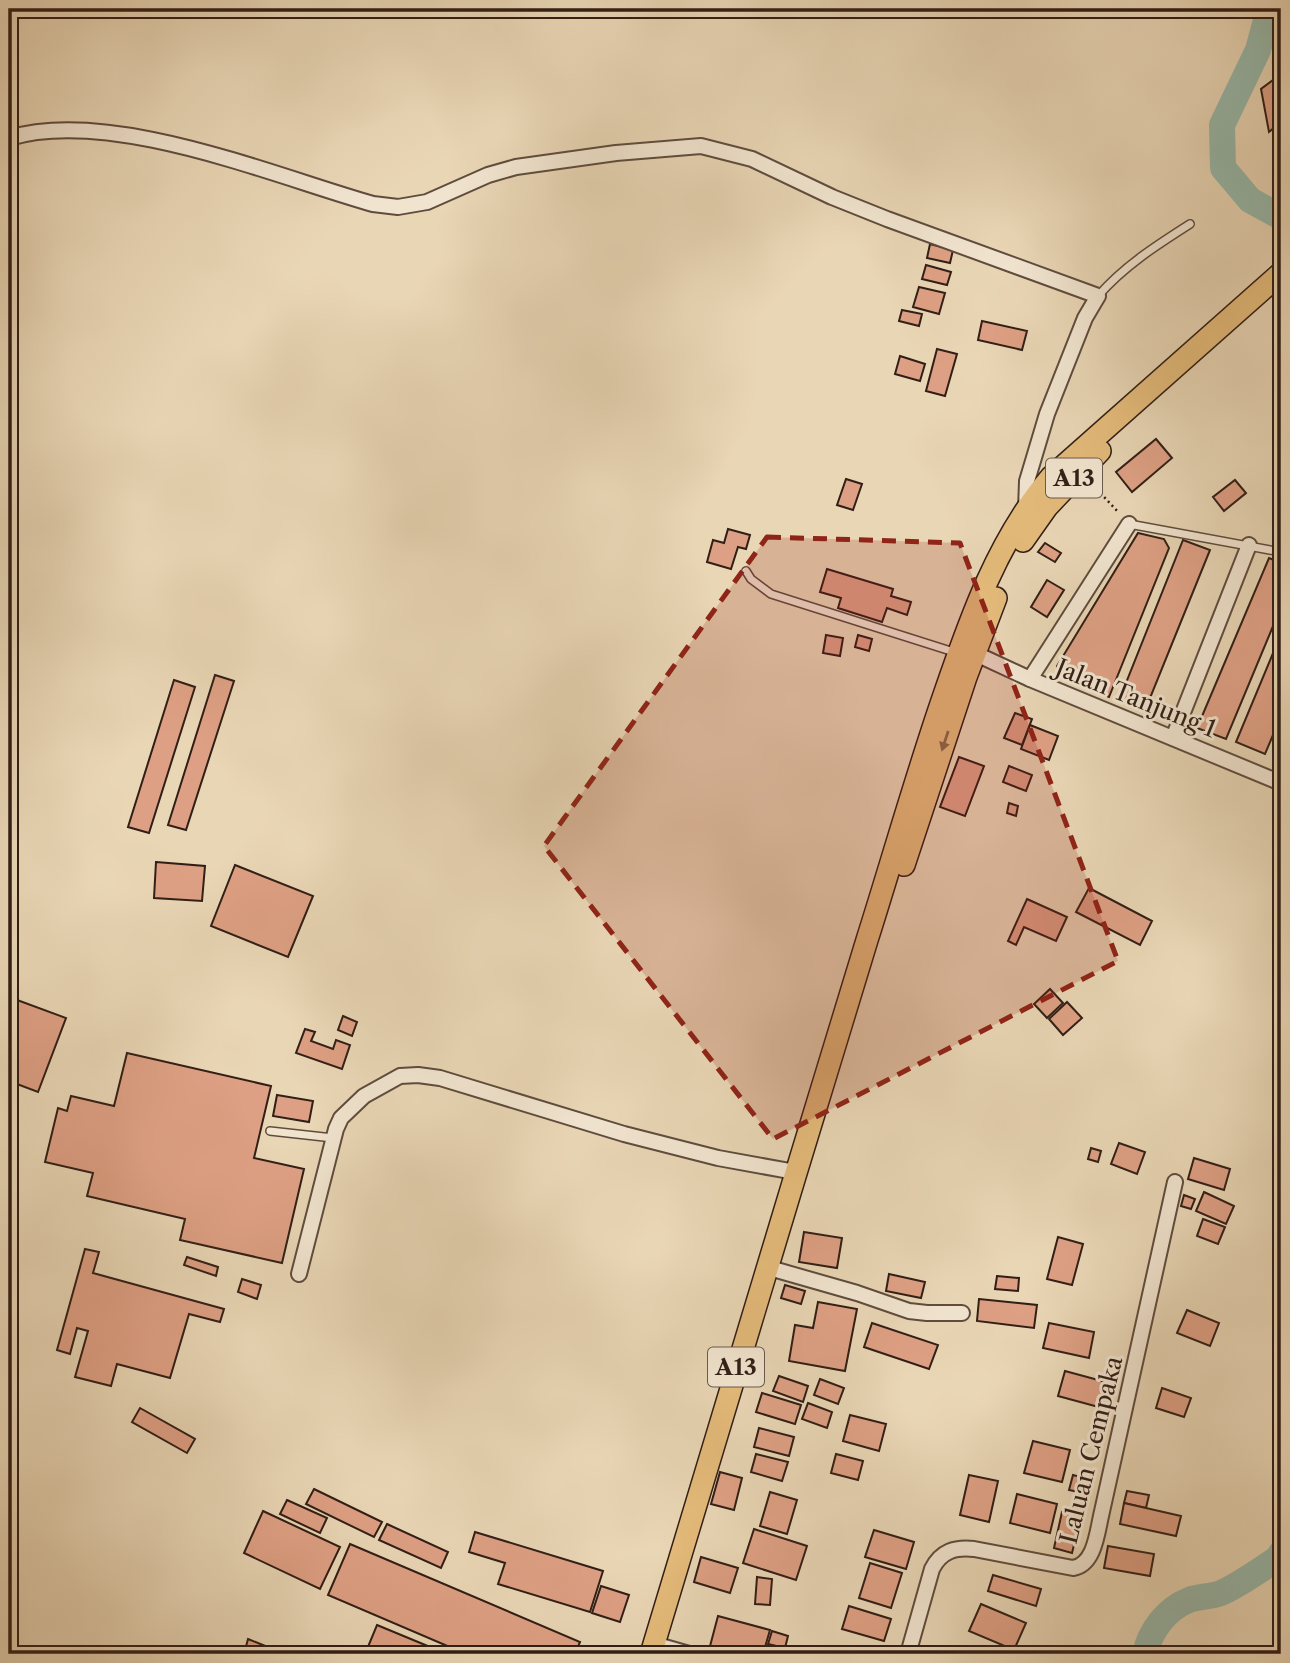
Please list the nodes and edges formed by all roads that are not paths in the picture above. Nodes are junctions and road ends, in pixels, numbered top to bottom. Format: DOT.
graph roads {
  1 [pos="9,138"];
  2 [pos="1190,224"];
  3 [pos="1281,273"];
  4 [pos="1098,296"];
  5 [pos="1217,332"];
  6 [pos="1026,510"];
  7 [pos="1129,524"];
  8 [pos="1249,545"];
  9 [pos="1281,552"];
  10 [pos="746,571"];
  11 [pos="966,653"];
  12 [pos="1030,679"];
  13 [pos="1173,738"];
  14 [pos="1281,783"];
  15 [pos="824,1080"];
  16 [pos="271,1132"];
  17 [pos="333,1138"];
  18 [pos="795,1172"];
  19 [pos="1175,1182"];
  20 [pos="766,1267"];
  21 [pos="299,1274"];
  22 [pos="962,1313"];
  23 [pos="653,1649"];
  24 [pos="689,1654"];
  25 [pos="908,1654"];
  1 -- 4 [label="street"];
  2 -- 4 [label="lane"];
  3 -- 5 [label="main road, A13"];
  4 -- 6 [label="street"];
  5 -- 6 [label="main road, A13"];
  5 -- 11 [label="main road, A13"];
  6 -- 11 [label="main road, A13"];
  7 -- 8 [label="lane"];
  7 -- 12 [label="street"];
  8 -- 9 [label="lane"];
  8 -- 13 [label="street"];
  10 -- 11 [label="lane"];
  11 -- 12 [label="street, Jalan Tanjung 1"];
  11 -- 15 [label="main road, A13, one-way"];
  11 -- 15 [label="main road, A13"];
  12 -- 13 [label="street, Jalan Tanjung 1"];
  13 -- 14 [label="street, Jalan Tanjung 1"];
  15 -- 18 [label="main road, A13"];
  16 -- 17 [label="lane"];
  17 -- 18 [label="street"];
  17 -- 21 [label="street"];
  18 -- 20 [label="main road, A13"];
  19 -- 25 [label="street, Laluan Cempaka"];
  20 -- 22 [label="street"];
  20 -- 23 [label="main road, A13"];
  23 -- 24 [label="street"];
}
